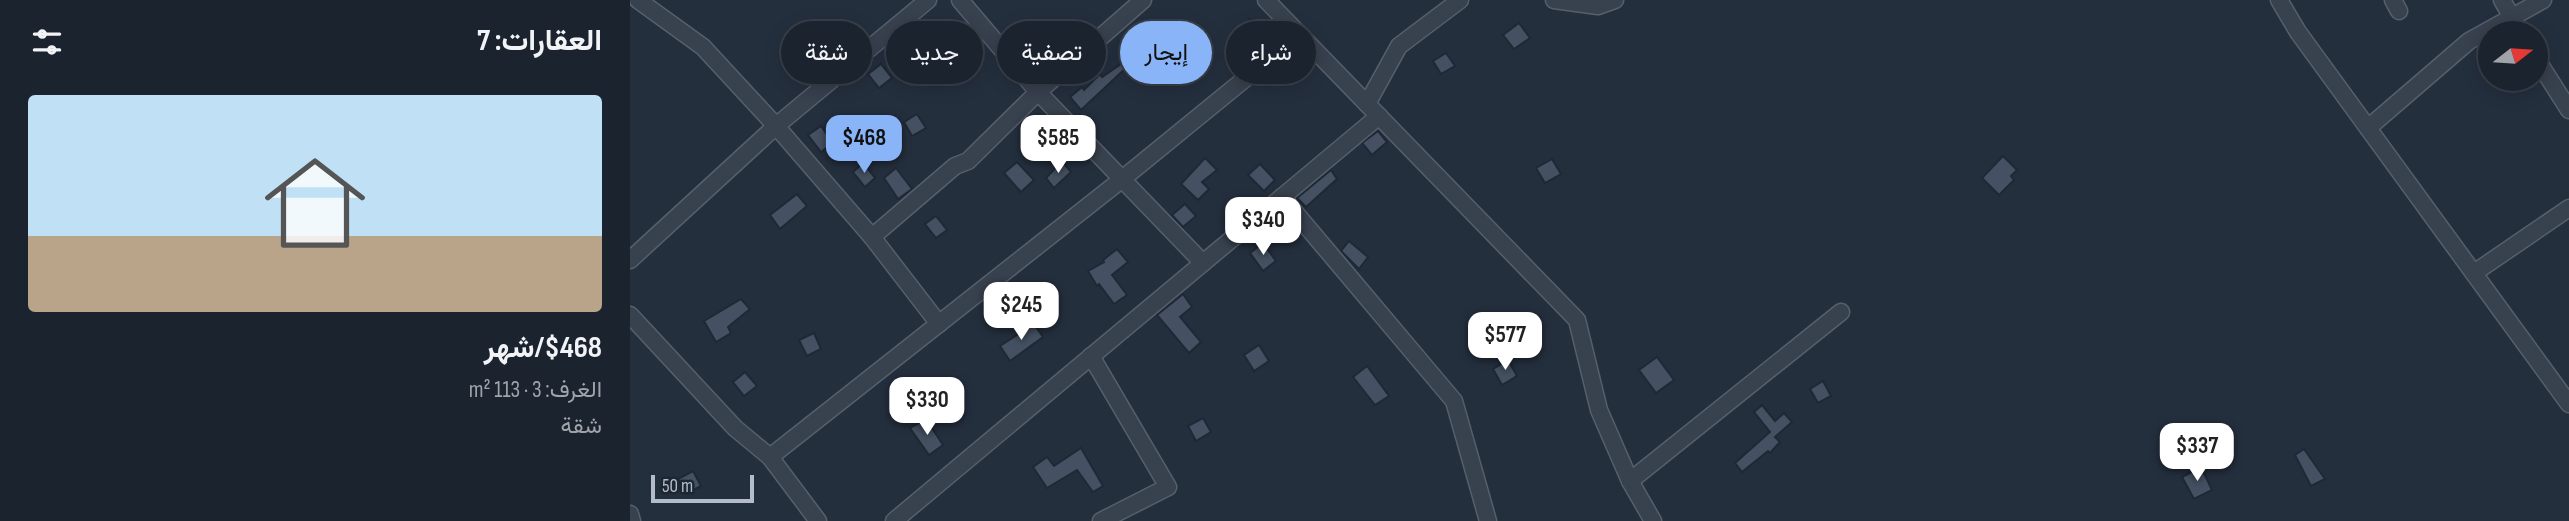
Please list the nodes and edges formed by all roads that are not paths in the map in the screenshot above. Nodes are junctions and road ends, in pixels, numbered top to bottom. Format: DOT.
graph roads {
  1 [pos="638,0"];
  2 [pos="928,0"];
  3 [pos="960,0"];
  4 [pos="1143,0"];
  5 [pos="1266,0"];
  6 [pos="1460,0"];
  7 [pos="1554,0"];
  8 [pos="1615,0"];
  9 [pos="2279,0"];
  10 [pos="2502,0"];
  11 [pos="2543,0"];
  12 [pos="2512,18"];
  13 [pos="1286,21"];
  14 [pos="2514,21"];
  15 [pos="1316,52"];
  16 [pos="2548,77"];
  17 [pos="1239,84"];
  18 [pos="1038,92"];
  19 [pos="1367,104"];
  20 [pos="2569,109"];
  21 [pos="1379,116"];
  22 [pos="776,126"];
  23 [pos="2368,128"];
  24 [pos="1121,180"];
  25 [pos="1282,197"];
  26 [pos="2569,208"];
  27 [pos="872,237"];
  28 [pos="630,260"];
  29 [pos="1203,263"];
  30 [pos="2474,273"];
  31 [pos="1841,312"];
  32 [pos="630,315"];
  33 [pos="939,324"];
  34 [pos="1091,356"];
  35 [pos="2568,400"];
  36 [pos="769,457"];
  37 [pos="1630,481"];
  38 [pos="630,514"];
  39 [pos="632,521"];
  40 [pos="818,521"];
  41 [pos="894,521"];
  42 [pos="1101,521"];
  43 [pos="1488,521"];
  44 [pos="1653,521"];
  1 -- 22 [label="street"];
  2 -- 22 [label="street"];
  3 -- 18 [label="street"];
  4 -- 18 [label="street"];
  5 -- 13 [label="street"];
  6 -- 19 [label="street"];
  7 -- 8 [label="street"];
  9 -- 23 [label="street"];
  10 -- 12 [label="street"];
  11 -- 12 [label="street"];
  12 -- 14 [label="street"];
  12 -- 23 [label="street"];
  15 -- 19 [label="street"];
  16 -- 20 [label="street"];
  17 -- 24 [label="street"];
  18 -- 24 [label="street"];
  18 -- 27 [label="street"];
  19 -- 21 [label="street"];
  21 -- 25 [label="street"];
  21 -- 37 [label="street"];
  22 -- 27 [label="street"];
  22 -- 28 [label="street"];
  23 -- 30 [label="street"];
  24 -- 29 [label="street"];
  24 -- 33 [label="street"];
  25 -- 29 [label="street"];
  25 -- 43 [label="street"];
  26 -- 30 [label="street"];
  27 -- 33 [label="street"];
  29 -- 34 [label="street"];
  30 -- 35 [label="street"];
  31 -- 37 [label="street"];
  32 -- 36 [label="street"];
  33 -- 36 [label="street"];
  34 -- 41 [label="street"];
  34 -- 42 [label="street"];
  36 -- 40 [label="street"];
  37 -- 44 [label="street"];
  38 -- 39 [label="street"];
}
